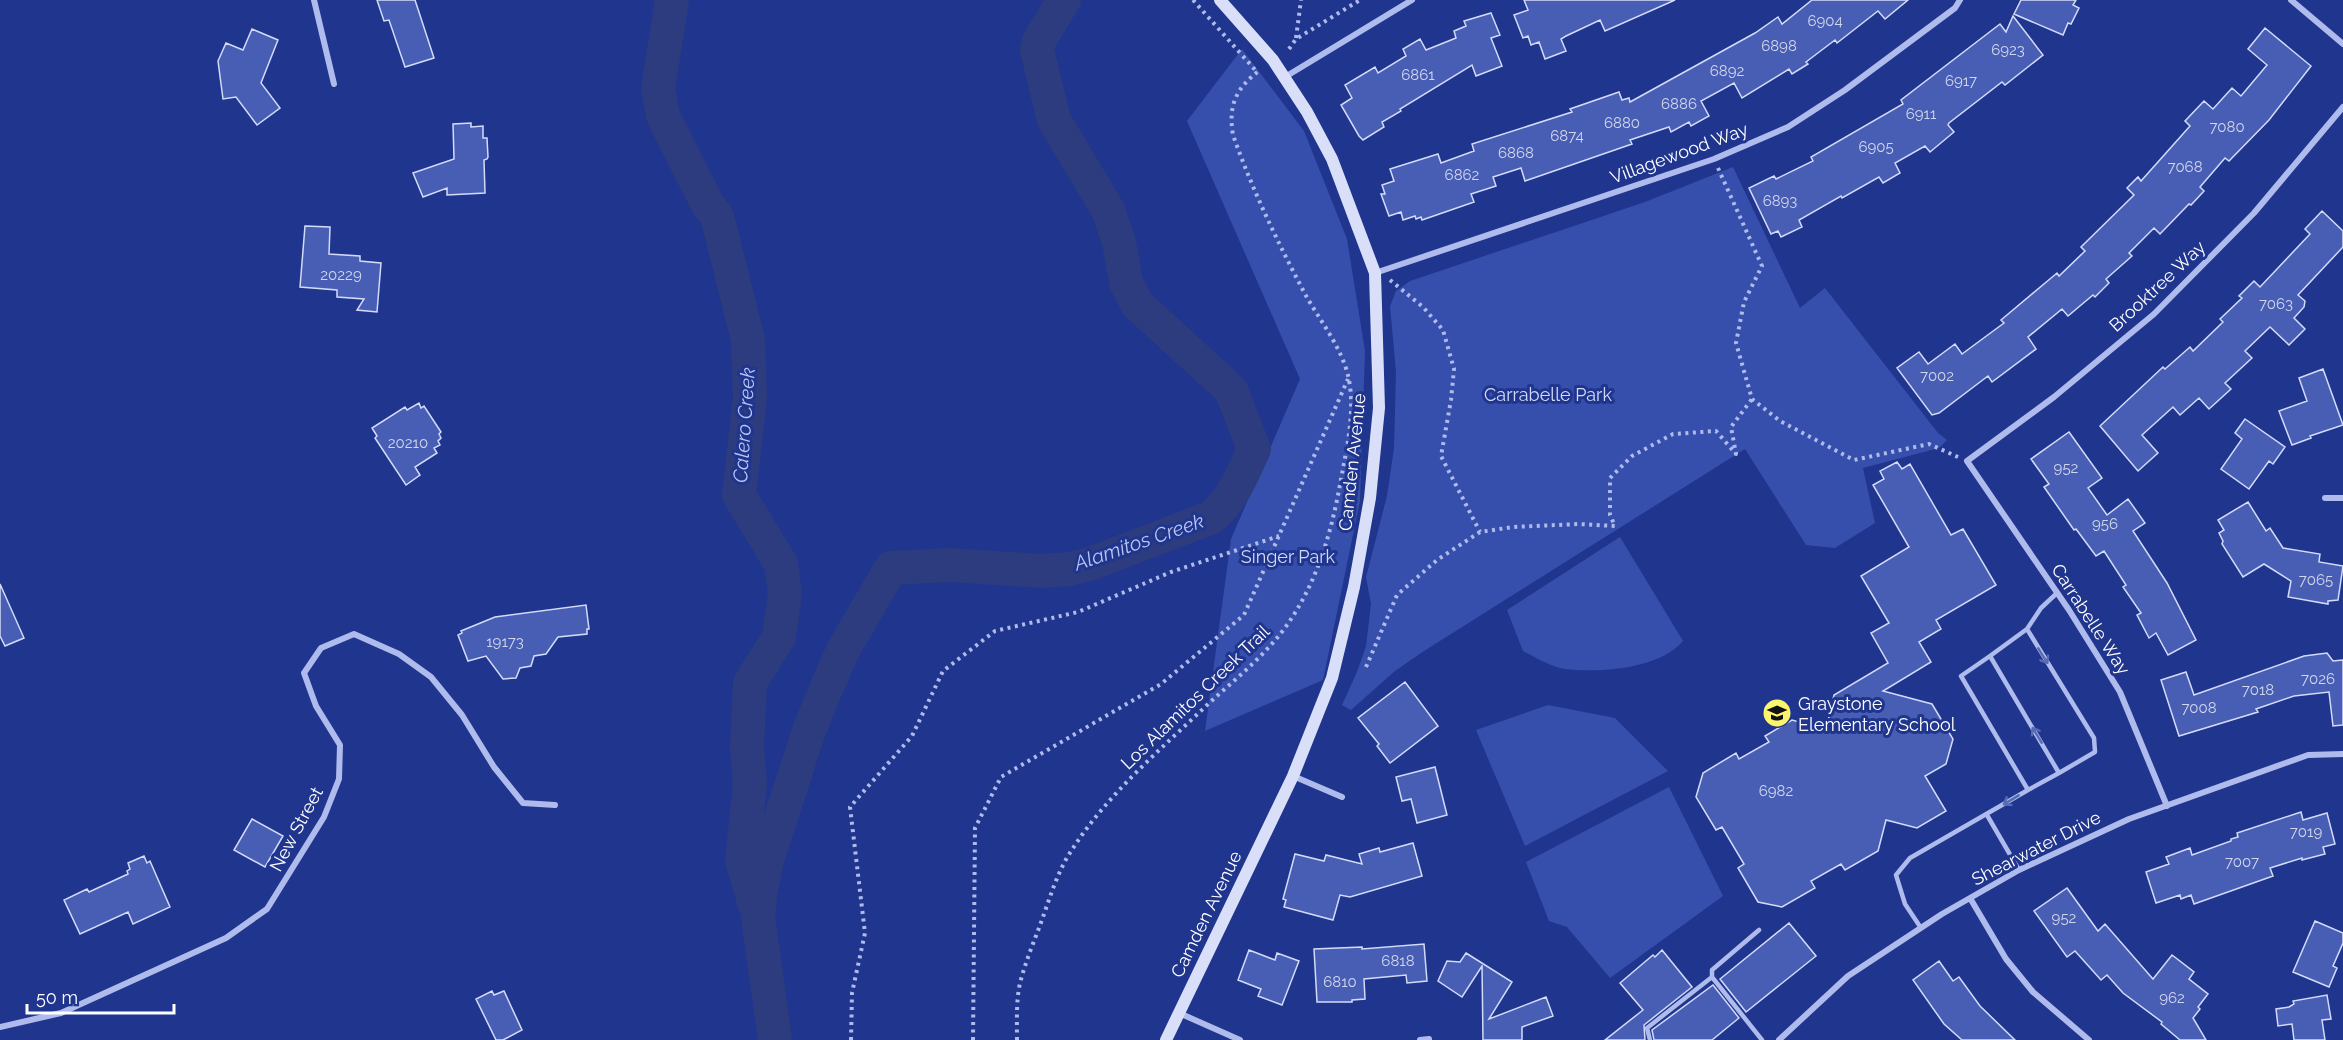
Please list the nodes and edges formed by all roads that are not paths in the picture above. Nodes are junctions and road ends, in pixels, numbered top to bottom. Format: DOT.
graph roads {
  1 [pos="314,0"];
  2 [pos="1220,0"];
  3 [pos="1412,0"];
  4 [pos="1960,0"];
  5 [pos="2291,0"];
  6 [pos="2343,44"];
  7 [pos="1284,77"];
  8 [pos="334,84"];
  9 [pos="2343,107"];
  10 [pos="1375,273"];
  11 [pos="1967,461"];
  12 [pos="2325,498"];
  13 [pos="2343,498"];
  14 [pos="2057,593"];
  15 [pos="2027,629"];
  16 [pos="1990,656"];
  17 [pos="2343,754"];
  18 [pos="2059,772"];
  19 [pos="1293,776"];
  20 [pos="2028,790"];
  21 [pos="1342,797"];
  22 [pos="555,805"];
  23 [pos="2166,806"];
  24 [pos="1987,815"];
  25 [pos="2019,870"];
  26 [pos="1970,898"];
  27 [pos="1921,928"];
  28 [pos="1759,930"];
  29 [pos="1712,977"];
  30 [pos="1179,1012"];
  31 [pos="0,1027"];
  32 [pos="1429,1039"];
  33 [pos="1166,1040"];
  34 [pos="1240,1040"];
  35 [pos="1420,1040"];
  36 [pos="1650,1040"];
  37 [pos="1762,1040"];
  38 [pos="1779,1040"];
  39 [pos="2089,1040"];
  1 -- 8 [label="street"];
  2 -- 7 [label="street, Camden Avenue"];
  3 -- 7 [label="street"];
  4 -- 10 [label="street, Villagewood Way"];
  5 -- 6 [label="street"];
  7 -- 10 [label="street, Camden Avenue"];
  9 -- 11 [label="street, Brooktree Way"];
  10 -- 19 [label="street, Camden Avenue"];
  11 -- 14 [label="street, Carrabelle Way"];
  12 -- 13 [label="street"];
  14 -- 15 [label="lane"];
  14 -- 23 [label="street, Carrabelle Way"];
  15 -- 16 [label="lane"];
  15 -- 18 [label="lane, one-way"];
  18 -- 16 [label="lane, one-way"];
  16 -- 20 [label="lane"];
  17 -- 23 [label="street, Shearwater Drive"];
  18 -- 20 [label="lane"];
  19 -- 21 [label="street"];
  19 -- 30 [label="street, Camden Avenue"];
  20 -- 24 [label="lane, one-way"];
  22 -- 31 [label="street, New Street"];
  23 -- 25 [label="street, Shearwater Drive"];
  24 -- 25 [label="lane"];
  24 -- 27 [label="lane"];
  25 -- 26 [label="street, Shearwater Drive"];
  26 -- 27 [label="street, Shearwater Drive"];
  26 -- 39 [label="street"];
  27 -- 38 [label="street, Shearwater Drive"];
  28 -- 29 [label="lane"];
  29 -- 36 [label="lane"];
  29 -- 37 [label="lane"];
  30 -- 33 [label="street, Camden Avenue"];
  30 -- 34 [label="street"];
  32 -- 35 [label="street"];
}
